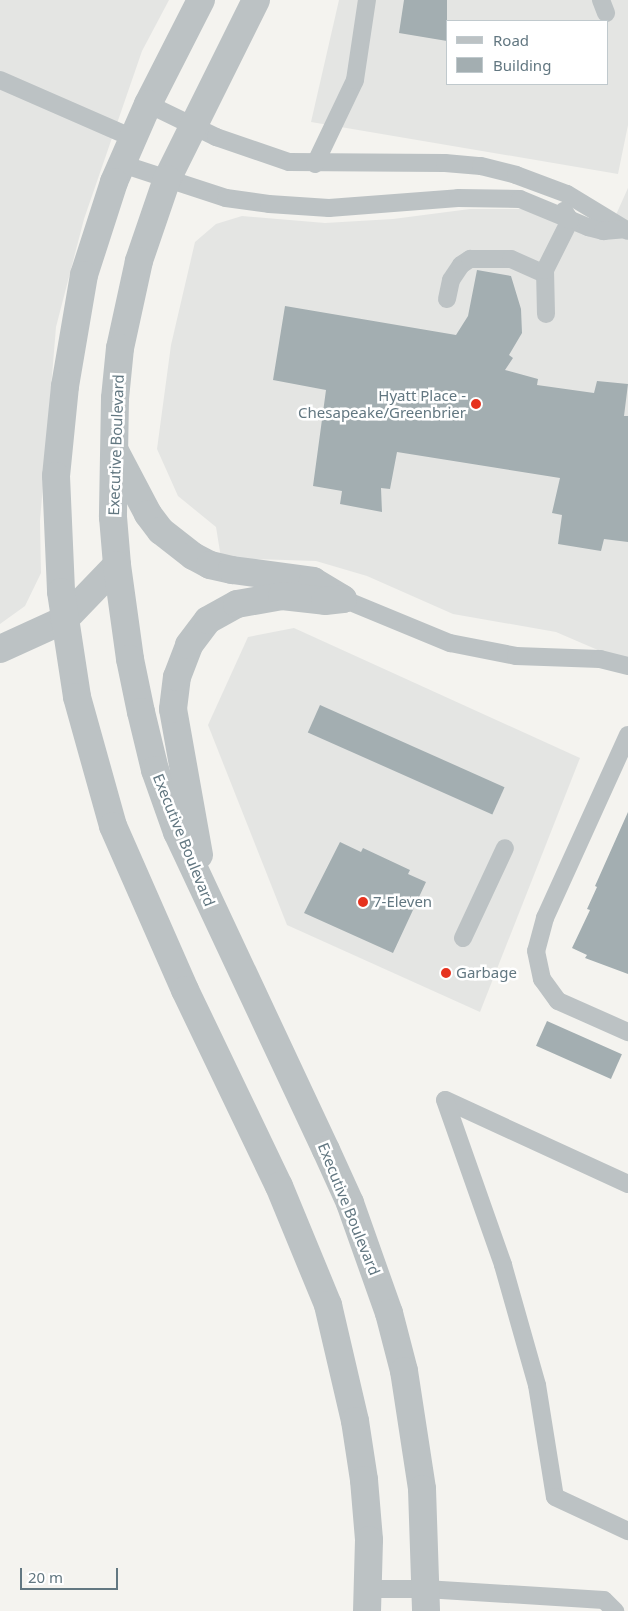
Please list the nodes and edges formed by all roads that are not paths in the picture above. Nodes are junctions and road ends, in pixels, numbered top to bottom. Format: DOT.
graph roads {
  1 [pos="201,0"];
  2 [pos="256,0"];
  3 [pos="367,0"];
  4 [pos="0,80"];
  5 [pos="148,104"];
  6 [pos="192,126"];
  7 [pos="133,138"];
  8 [pos="122,164"];
  9 [pos="315,164"];
  10 [pos="167,179"];
  11 [pos="550,187"];
  12 [pos="570,220"];
  13 [pos="626,230"];
  14 [pos="545,274"];
  15 [pos="447,299"];
  16 [pos="546,314"];
  17 [pos="113,446"];
  18 [pos="117,565"];
  19 [pos="343,599"];
  20 [pos="64,620"];
  21 [pos="0,649"];
  22 [pos="628,666"];
  23 [pos="628,735"];
  24 [pos="505,848"];
  25 [pos="203,887"];
  26 [pos="463,938"];
  27 [pos="628,1032"];
  28 [pos="628,1184"];
  29 [pos="628,1531"];
  30 [pos="367,1600"];
  31 [pos="426,1600"];
  32 [pos="616,1611"];
  1 -- 5 [label="street"];
  2 -- 6 [label="street, Executive Boulevard"];
  3 -- 9 [label="lane"];
  4 -- 7 [label="lane"];
  5 -- 6 [label="lane"];
  5 -- 7 [label="street"];
  6 -- 9 [label="lane"];
  6 -- 10 [label="street, Executive Boulevard"];
  7 -- 8 [label="street"];
  8 -- 10 [label="lane"];
  8 -- 20 [label="street"];
  9 -- 11 [label="lane"];
  10 -- 12 [label="lane"];
  10 -- 17 [label="street, Executive Boulevard"];
  11 -- 12 [label="lane"];
  11 -- 13 [label="lane"];
  12 -- 13 [label="lane"];
  12 -- 14 [label="lane"];
  14 -- 15 [label="lane"];
  14 -- 16 [label="lane"];
  17 -- 18 [label="street, Executive Boulevard"];
  17 -- 19 [label="street"];
  18 -- 20 [label="street"];
  18 -- 25 [label="street, Executive Boulevard"];
  19 -- 22 [label="lane"];
  19 -- 25 [label="street"];
  20 -- 21 [label="street"];
  20 -- 30 [label="street"];
  23 -- 27 [label="lane"];
  24 -- 26 [label="lane"];
  25 -- 31 [label="street, Executive Boulevard"];
  28 -- 29 [label="lane"];
  30 -- 31 [label="lane"];
  31 -- 32 [label="lane"];
}
